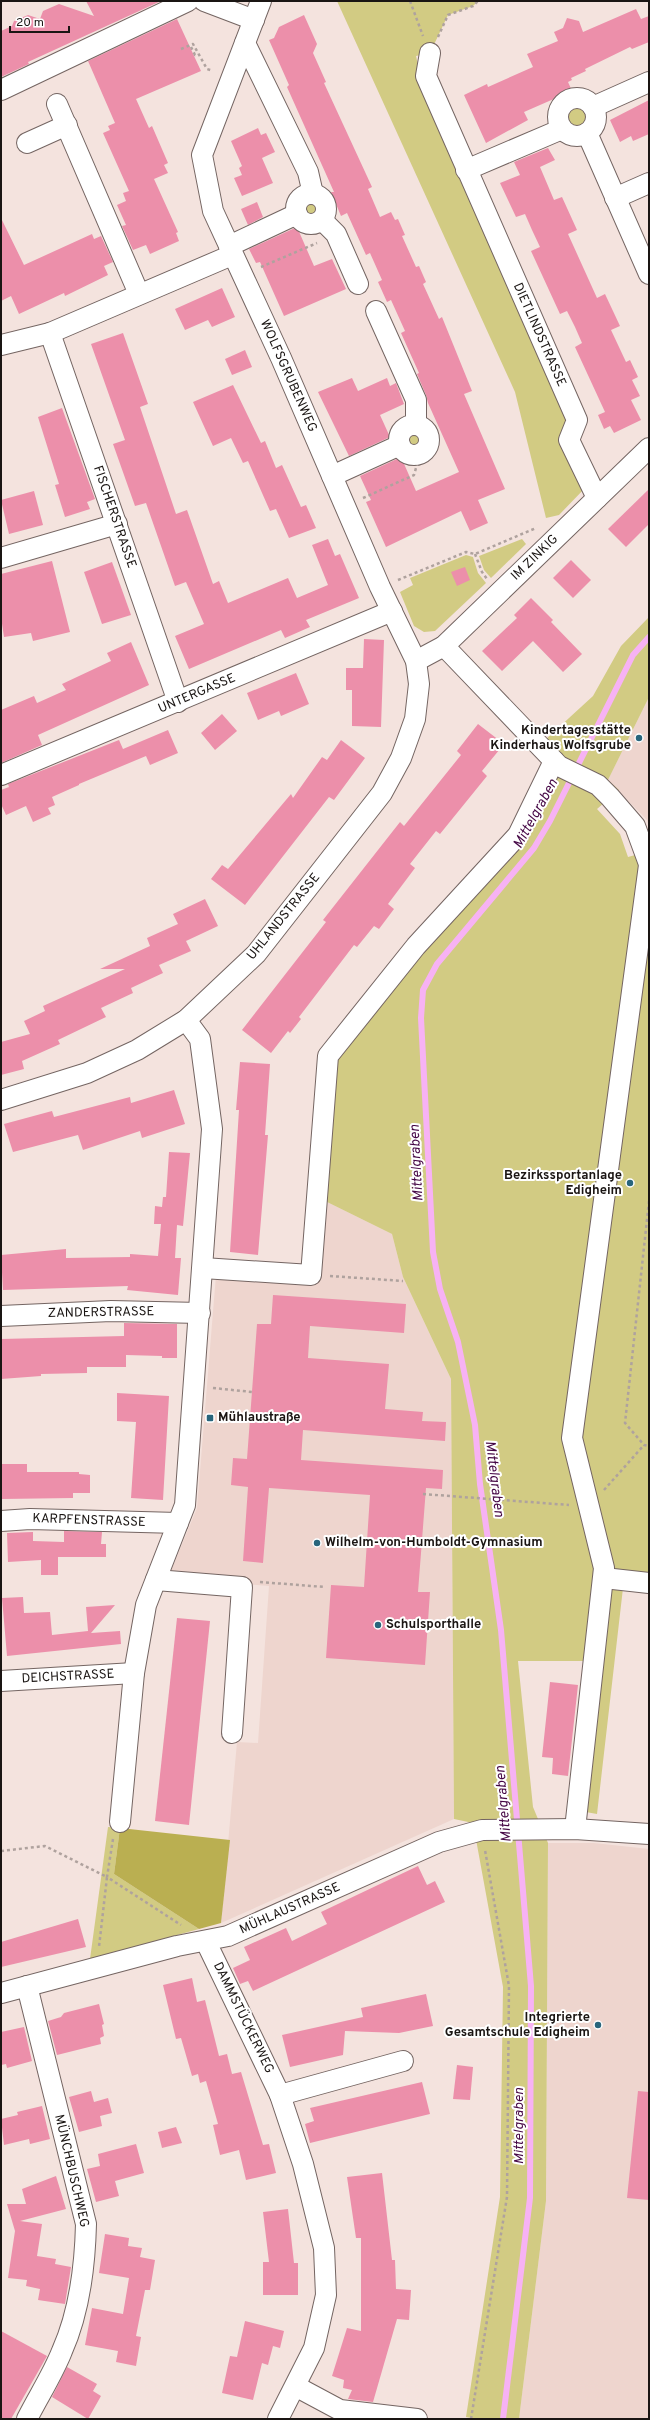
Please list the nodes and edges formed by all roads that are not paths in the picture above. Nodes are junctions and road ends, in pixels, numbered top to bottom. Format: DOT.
graph roads {
  1 [pos="188,1"];
  2 [pos="204,1"];
  3 [pos="262,1"];
  4 [pos="254,20"];
  5 [pos="245,43"];
  6 [pos="430,53"];
  7 [pos="649,82"];
  8 [pos="1,90"];
  9 [pos="57,104"];
  10 [pos="593,107"];
  11 [pos="67,125"];
  12 [pos="562,129"];
  13 [pos="587,134"];
  14 [pos="27,143"];
  15 [pos="466,170"];
  16 [pos="649,183"];
  17 [pos="314,194"];
  18 [pos="615,198"];
  19 [pos="297,214"];
  20 [pos="322,220"];
  21 [pos="230,250"];
  22 [pos="649,274"];
  23 [pos="358,284"];
  24 [pos="139,294"];
  25 [pos="376,311"];
  26 [pos="50,333"];
  27 [pos="1,345"];
  28 [pos="416,425"];
  29 [pos="400,445"];
  30 [pos="649,448"];
  31 [pos="332,476"];
  32 [pos="597,498"];
  33 [pos="117,524"];
  34 [pos="1,558"];
  35 [pos="392,611"];
  36 [pos="444,646"];
  37 [pos="416,661"];
  38 [pos="178,702"];
  39 [pos="557,763"];
  40 [pos="1,775"];
  41 [pos="649,865"];
  42 [pos="186,1020"];
  43 [pos="1,1100"];
  44 [pos="203,1268"];
  45 [pos="200,1313"];
  46 [pos="1,1316"];
  47 [pos="1,1520"];
  48 [pos="178,1524"];
  49 [pos="604,1578"];
  50 [pos="156,1580"];
  51 [pos="649,1583"];
  52 [pos="134,1674"];
  53 [pos="1,1681"];
  54 [pos="232,1733"];
  55 [pos="120,1822"];
  56 [pos="575,1828"];
  57 [pos="649,1834"];
  58 [pos="206,1942"];
  59 [pos="27,1986"];
  60 [pos="1,1993"];
  61 [pos="403,2062"];
  62 [pos="280,2095"];
  63 [pos="296,2386"];
  64 [pos="27,2419"];
  65 [pos="278,2419"];
  66 [pos="417,2419"];
  1 -- 8 [label="street"];
  2 -- 4 [label="street"];
  3 -- 4 [label="street, WOLFSGRUBENWEG"];
  4 -- 5 [label="street, WOLFSGRUBENWEG"];
  5 -- 17 [label="street"];
  5 -- 21 [label="street, WOLFSGRUBENWEG"];
  6 -- 15 [label="street, DIETLINDSTRASSE"];
  7 -- 10 [label="street"];
  9 -- 11 [label="street"];
  10 -- 12 [label="street"];
  10 -- 13 [label="street"];
  11 -- 14 [label="street"];
  11 -- 24 [label="street"];
  12 -- 13 [label="street"];
  12 -- 15 [label="street"];
  13 -- 18 [label="street"];
  15 -- 32 [label="street, DIETLINDSTRASSE"];
  16 -- 18 [label="street"];
  17 -- 19 [label="street"];
  17 -- 20 [label="street"];
  18 -- 22 [label="street"];
  19 -- 20 [label="street"];
  19 -- 21 [label="street"];
  20 -- 23 [label="street"];
  21 -- 24 [label="street"];
  21 -- 31 [label="street, WOLFSGRUBENWEG"];
  24 -- 26 [label="street"];
  25 -- 28 [label="street"];
  26 -- 27 [label="street"];
  26 -- 33 [label="street, FISCHERSTRASSE"];
  28 -- 29 [label="street"];
  28 -- 29 [label="street"];
  29 -- 31 [label="street"];
  30 -- 32 [label="street, IM ZINKIG"];
  31 -- 35 [label="street, WOLFSGRUBENWEG"];
  32 -- 36 [label="street, IM ZINKIG"];
  33 -- 34 [label="street"];
  33 -- 38 [label="street, FISCHERSTRASSE"];
  35 -- 37 [label="street, WOLFSGRUBENWEG"];
  35 -- 38 [label="street, UNTERGASSE"];
  36 -- 37 [label="street, IM ZINKIG"];
  36 -- 39 [label="street"];
  37 -- 42 [label="street, UHLANDSTRASSE"];
  38 -- 40 [label="street, UNTERGASSE"];
  39 -- 41 [label="street"];
  39 -- 44 [label="street"];
  41 -- 49 [label="street"];
  42 -- 43 [label="street, UHLANDSTRASSE"];
  42 -- 44 [label="street"];
  44 -- 45 [label="street"];
  45 -- 46 [label="street, ZANDERSTRASSE"];
  45 -- 48 [label="street"];
  47 -- 48 [label="street, KARPFENSTRASSE"];
  48 -- 50 [label="street"];
  49 -- 51 [label="street"];
  49 -- 56 [label="street"];
  50 -- 52 [label="street"];
  50 -- 54 [label="street"];
  52 -- 53 [label="street, DEICHSTRASSE"];
  52 -- 55 [label="street"];
  56 -- 57 [label="street, MÜHLAUSTRASSE"];
  56 -- 58 [label="street, MÜHLAUSTRASSE"];
  58 -- 59 [label="street, MÜHLAUSTRASSE"];
  58 -- 62 [label="street, DAMMSTÜCKERWEG"];
  59 -- 60 [label="street, MÜHLAUSTRASSE"];
  59 -- 64 [label="street, MÜNCHBUSCHWEG"];
  61 -- 62 [label="street"];
  62 -- 63 [label="street, DAMMSTÜCKERWEG"];
  63 -- 65 [label="street, DAMMSTÜCKERWEG"];
  63 -- 66 [label="street"];
}
